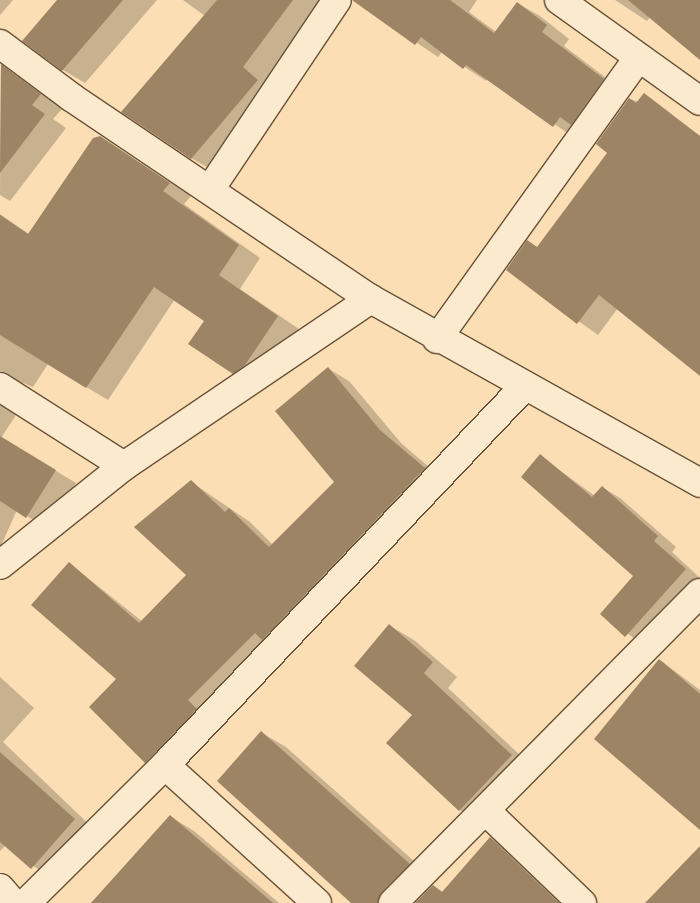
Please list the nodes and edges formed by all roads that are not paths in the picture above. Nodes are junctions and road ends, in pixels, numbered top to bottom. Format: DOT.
graph roads {
  1 [pos="337,0"];
  2 [pos="559,0"];
  3 [pos="0,44"];
  4 [pos="637,60"];
  5 [pos="700,101"];
  6 [pos="211,188"];
  7 [pos="371,299"];
  8 [pos="437,339"];
  9 [pos="0,388"];
  10 [pos="523,388"];
  11 [pos="124,466"];
  12 [pos="700,483"];
  13 [pos="0,565"];
  14 [pos="700,592"];
  15 [pos="165,765"];
  16 [pos="486,811"];
  17 [pos="0,888"];
  18 [pos="13,903"];
  19 [pos="26,903"];
  20 [pos="317,903"];
  21 [pos="393,903"];
  22 [pos="582,903"];
  1 -- 6 [label="street"];
  2 -- 4 [label="street"];
  3 -- 6 [label="street"];
  4 -- 5 [label="street"];
  4 -- 8 [label="street"];
  6 -- 7 [label="street"];
  7 -- 8 [label="street"];
  7 -- 11 [label="street"];
  8 -- 10 [label="street"];
  9 -- 11 [label="street"];
  10 -- 12 [label="street"];
  10 -- 15 [label="street"];
  11 -- 13 [label="street"];
  14 -- 16 [label="street"];
  15 -- 19 [label="street"];
  15 -- 20 [label="street"];
  16 -- 21 [label="street"];
  16 -- 22 [label="street"];
  17 -- 18 [label="street"];
}
